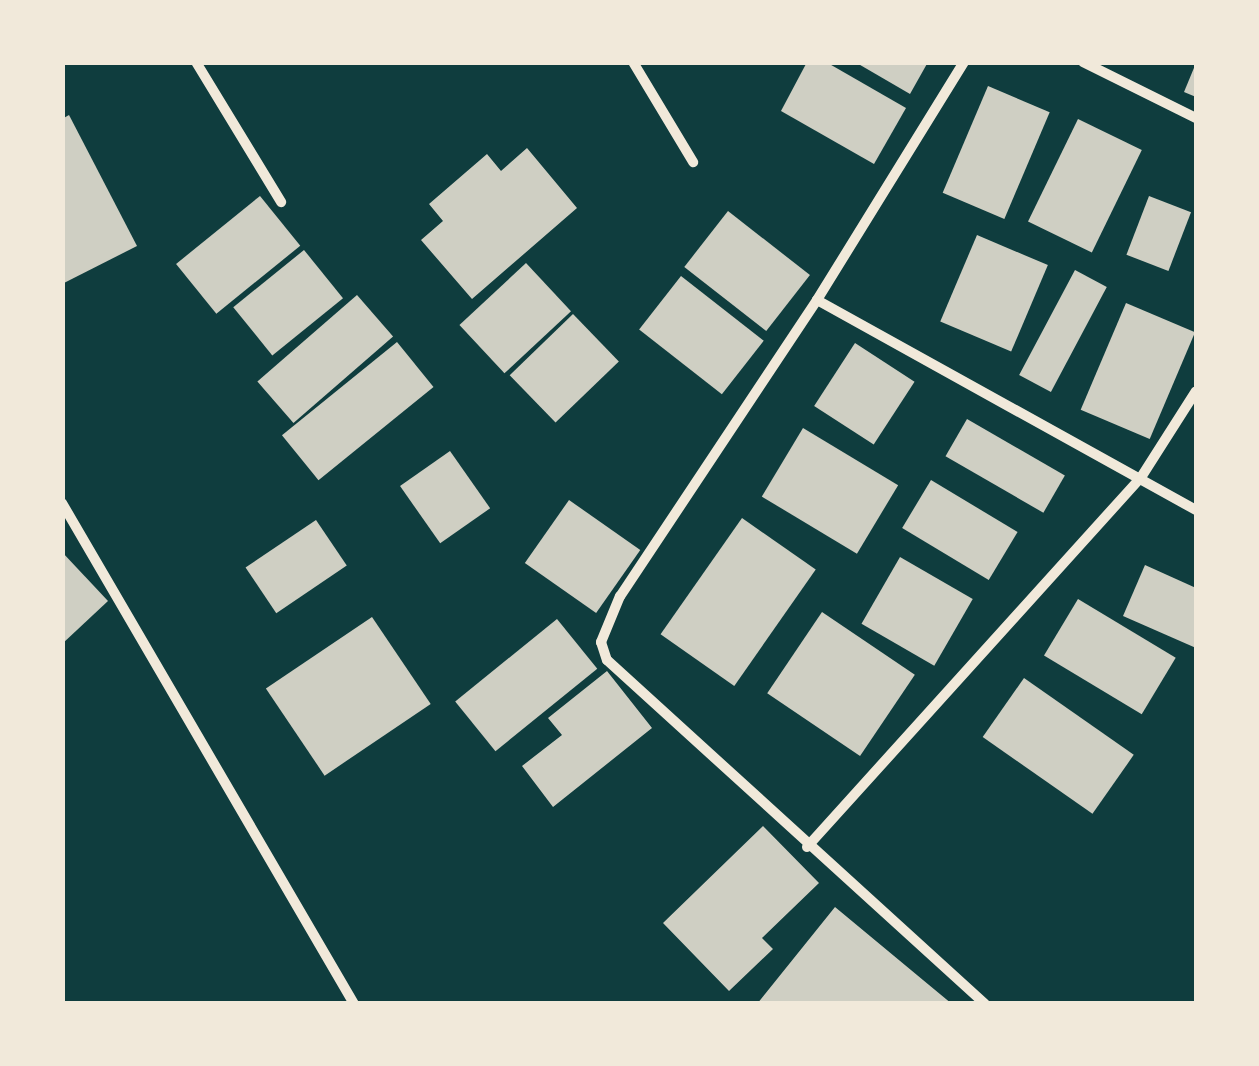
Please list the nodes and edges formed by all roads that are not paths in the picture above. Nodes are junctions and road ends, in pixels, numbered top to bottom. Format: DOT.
graph roads {
  1 [pos="196,62"];
  2 [pos="632,62"];
  3 [pos="964,62"];
  4 [pos="1083,62"];
  5 [pos="1196,118"];
  6 [pos="693,162"];
  7 [pos="281,202"];
  8 [pos="818,300"];
  9 [pos="1196,391"];
  10 [pos="1140,480"];
  11 [pos="62,503"];
  12 [pos="1196,510"];
  13 [pos="807,847"];
  14 [pos="354,1004"];
  15 [pos="985,1004"];
  1 -- 7 [label="street"];
  2 -- 6 [label="street"];
  3 -- 8 [label="street"];
  4 -- 5 [label="street"];
  8 -- 10 [label="street"];
  8 -- 13 [label="street"];
  9 -- 10 [label="street"];
  10 -- 12 [label="street"];
  10 -- 13 [label="street"];
  11 -- 14 [label="street"];
  13 -- 15 [label="street"];
}
